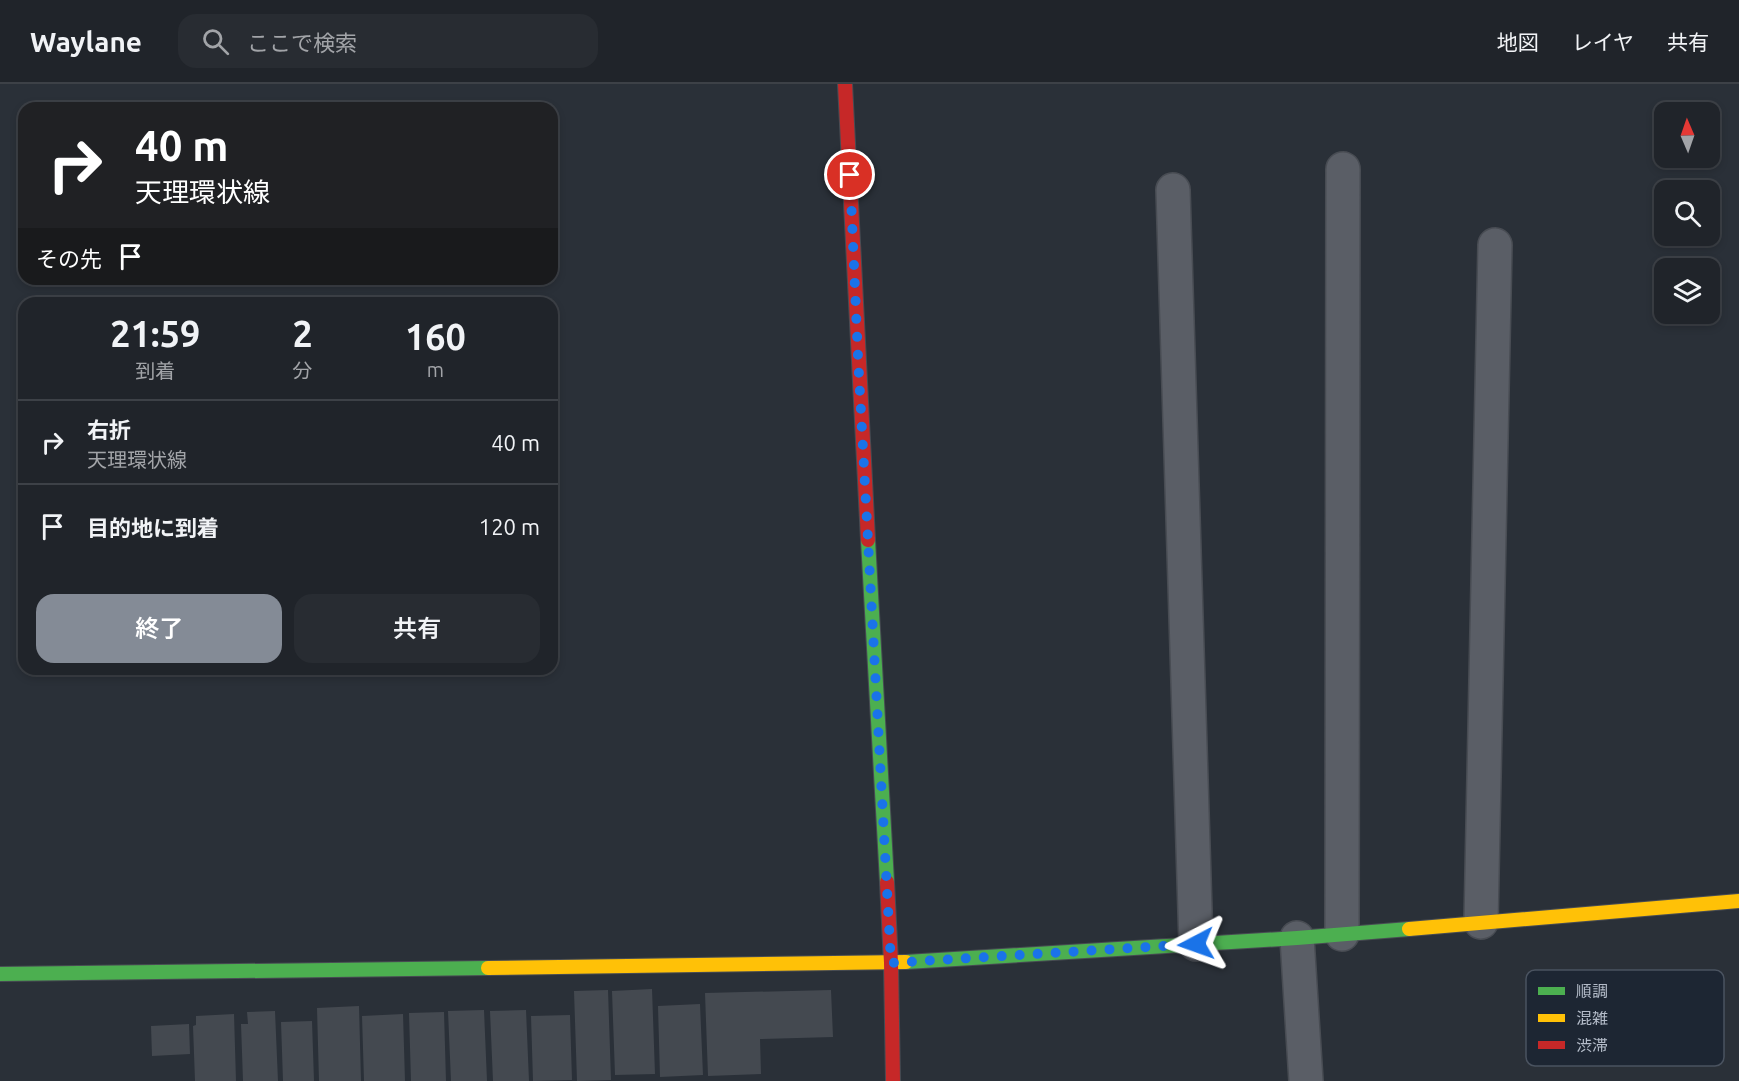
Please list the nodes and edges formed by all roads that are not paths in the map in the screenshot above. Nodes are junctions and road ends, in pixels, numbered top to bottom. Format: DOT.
graph roads {
  1 [pos="845,84"];
  2 [pos="1343,169"];
  3 [pos="1173,190"];
  4 [pos="1495,245"];
  5 [pos="1739,901"];
  6 [pos="1481,922"];
  7 [pos="1342,934"];
  8 [pos="1297,938"];
  9 [pos="1196,944"];
  10 [pos="891,963"];
  11 [pos="0,974"];
  12 [pos="893,1081"];
  13 [pos="1306,1081"];
  1 -- 10 [label="street"];
  2 -- 7 [label="street"];
  3 -- 9 [label="street"];
  4 -- 6 [label="street"];
  5 -- 6 [label="street"];
  6 -- 7 [label="street"];
  7 -- 8 [label="street"];
  8 -- 9 [label="street"];
  8 -- 13 [label="street"];
  9 -- 10 [label="street"];
  10 -- 11 [label="street"];
  10 -- 12 [label="street"];
}
